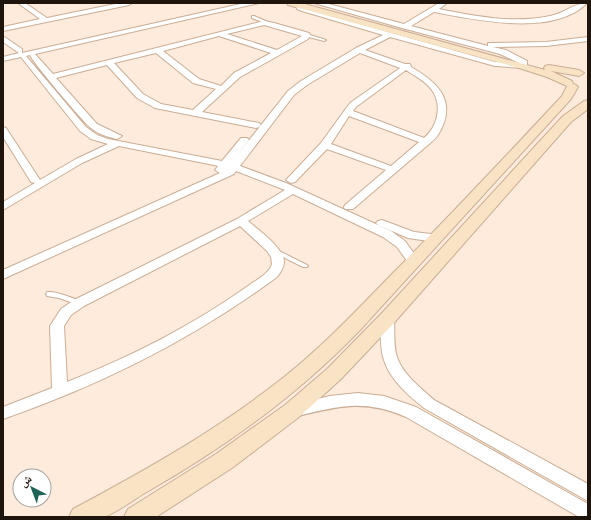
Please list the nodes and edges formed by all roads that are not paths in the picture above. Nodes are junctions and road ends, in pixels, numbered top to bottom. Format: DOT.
graph roads {
  1 [pos="21,3"];
  2 [pos="129,3"];
  3 [pos="233,3"];
  4 [pos="256,3"];
  5 [pos="317,3"];
  6 [pos="444,3"];
  7 [pos="584,3"];
  8 [pos="297,4"];
  9 [pos="208,9"];
  10 [pos="433,10"];
  11 [pos="162,15"];
  12 [pos="196,15"];
  13 [pos="253,17"];
  14 [pos="46,20"];
  15 [pos="268,23"];
  16 [pos="404,27"];
  17 [pos="3,29"];
  18 [pos="376,30"];
  19 [pos="221,34"];
  20 [pos="390,34"];
  21 [pos="306,35"];
  22 [pos="3,38"];
  23 [pos="588,39"];
  24 [pos="324,40"];
  25 [pos="472,44"];
  26 [pos="27,45"];
  27 [pos="157,50"];
  28 [pos="359,50"];
  29 [pos="13,52"];
  30 [pos="276,52"];
  31 [pos="3,59"];
  32 [pos="108,62"];
  33 [pos="3,63"];
  34 [pos="524,64"];
  35 [pos="406,66"];
  36 [pos="50,76"];
  37 [pos="582,84"];
  38 [pos="220,88"];
  39 [pos="281,91"];
  40 [pos="268,108"];
  41 [pos="347,112"];
  42 [pos="194,114"];
  43 [pos="256,125"];
  44 [pos="3,130"];
  45 [pos="90,135"];
  46 [pos="426,142"];
  47 [pos="118,143"];
  48 [pos="325,145"];
  49 [pos="232,162"];
  50 [pos="394,170"];
  51 [pos="35,180"];
  52 [pos="292,185"];
  53 [pos="3,198"];
  54 [pos="349,207"];
  55 [pos="3,208"];
  56 [pos="241,221"];
  57 [pos="436,238"];
  58 [pos="272,250"];
  59 [pos="414,262"];
  60 [pos="305,266"];
  61 [pos="3,275"];
  62 [pos="49,294"];
  63 [pos="79,303"];
  64 [pos="387,319"];
  65 [pos="60,392"];
  66 [pos="292,411"];
  67 [pos="3,413"];
  68 [pos="588,493"];
  69 [pos="588,514"];
  70 [pos="81,517"];
  71 [pos="136,517"];
  1 -- 14 [label="street"];
  2 -- 14 [label="street"];
  3 -- 9 [label="street"];
  4 -- 12 [label="street"];
  5 -- 16 [label="street"];
  6 -- 10 [label="street"];
  7 -- 10 [label="street"];
  8 -- 18 [label="street"];
  8 -- 34 [label="main road"];
  9 -- 11 [label="street"];
  9 -- 29 [label="street"];
  10 -- 16 [label="street"];
  12 -- 29 [label="street"];
  12 -- 31 [label="street"];
  13 -- 15 [label="lane"];
  14 -- 17 [label="street"];
  15 -- 19 [label="street"];
  15 -- 21 [label="street"];
  16 -- 25 [label="street"];
  18 -- 20 [label="street"];
  18 -- 39 [label="street"];
  19 -- 27 [label="street"];
  19 -- 30 [label="street"];
  20 -- 28 [label="street"];
  20 -- 34 [label="street"];
  21 -- 24 [label="lane"];
  21 -- 30 [label="street"];
  22 -- 29 [label="street"];
  23 -- 25 [label="street"];
  25 -- 34 [label="street"];
  26 -- 29 [label="street"];
  27 -- 32 [label="street"];
  27 -- 38 [label="street"];
  28 -- 35 [label="street"];
  28 -- 49 [label="street"];
  29 -- 33 [label="street"];
  29 -- 36 [label="street"];
  29 -- 45 [label="street"];
  30 -- 38 [label="street"];
  32 -- 36 [label="street"];
  32 -- 42 [label="street"];
  34 -- 37 [label="main road"];
  34 -- 37 [label="main road"];
  35 -- 41 [label="street"];
  35 -- 46 [label="street"];
  36 -- 49 [label="street"];
  37 -- 57 [label="main road"];
  37 -- 64 [label="main road"];
  38 -- 42 [label="street"];
  40 -- 43 [label="street"];
  41 -- 46 [label="street"];
  41 -- 48 [label="street"];
  42 -- 43 [label="street"];
  43 -- 49 [label="street"];
  44 -- 51 [label="street"];
  45 -- 47 [label="street"];
  45 -- 51 [label="street"];
  46 -- 50 [label="street"];
  47 -- 49 [label="street"];
  47 -- 55 [label="street"];
  48 -- 50 [label="street"];
  48 -- 52 [label="street"];
  49 -- 52 [label="street"];
  49 -- 61 [label="street"];
  50 -- 54 [label="street"];
  51 -- 53 [label="street"];
  52 -- 54 [label="street"];
  52 -- 56 [label="street"];
  52 -- 59 [label="street"];
  54 -- 57 [label="street"];
  56 -- 58 [label="street"];
  56 -- 63 [label="street"];
  57 -- 59 [label="main road"];
  58 -- 60 [label="lane"];
  58 -- 65 [label="street"];
  59 -- 70 [label="main road"];
  62 -- 63 [label="lane"];
  63 -- 65 [label="street"];
  64 -- 66 [label="main road"];
  64 -- 68 [label="street"];
  65 -- 67 [label="street"];
  66 -- 69 [label="street"];
  66 -- 71 [label="main road"];
}
